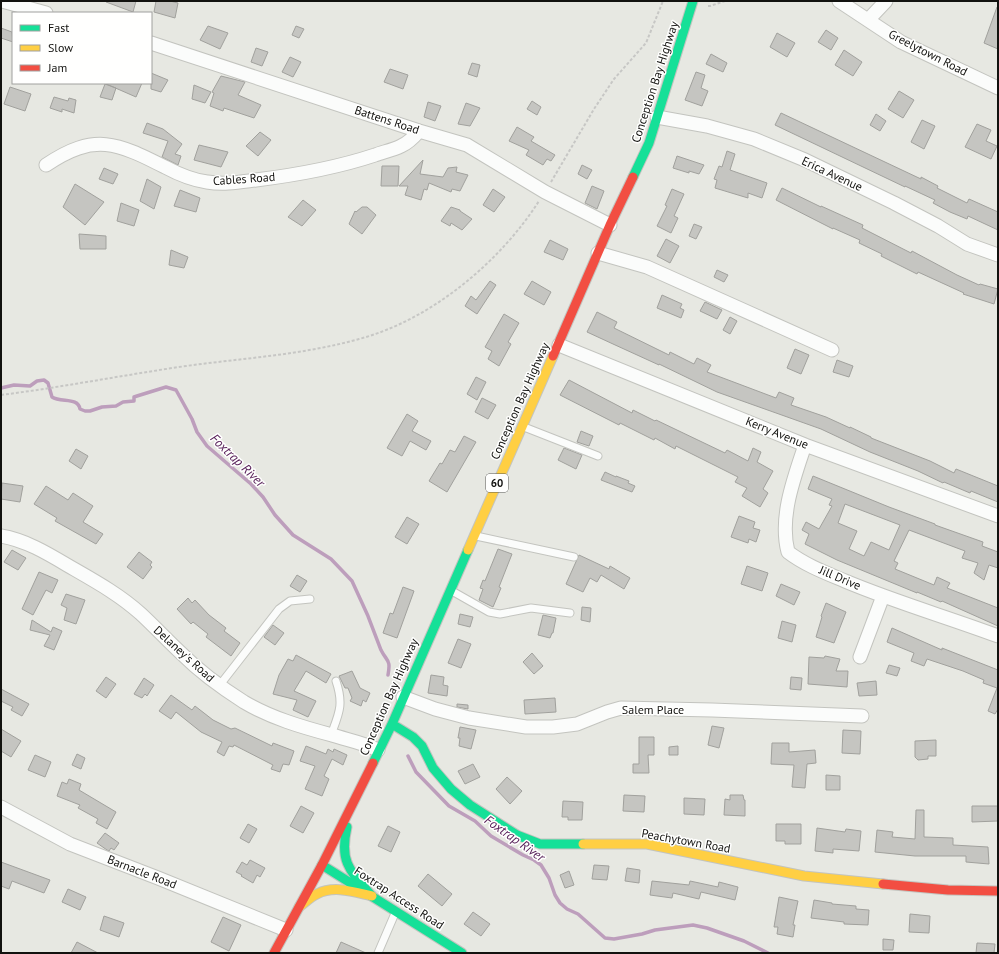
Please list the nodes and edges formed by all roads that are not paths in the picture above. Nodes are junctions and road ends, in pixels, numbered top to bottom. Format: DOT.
graph roads {
  1 [pos="2,1"];
  2 [pos="693,1"];
  3 [pos="839,1"];
  4 [pos="886,1"];
  5 [pos="42,12"];
  6 [pos="868,20"];
  7 [pos="152,43"];
  8 [pos="998,88"];
  9 [pos="657,117"];
  10 [pos="419,131"];
  11 [pos="46,165"];
  12 [pos="610,225"];
  13 [pos="598,253"];
  14 [pos="998,255"];
  15 [pos="559,345"];
  16 [pos="832,350"];
  17 [pos="522,426"];
  18 [pos="805,445"];
  19 [pos="598,456"];
  20 [pos="998,516"];
  21 [pos="474,535"];
  22 [pos="1,536"];
  23 [pos="574,557"];
  24 [pos="450,590"];
  25 [pos="883,596"];
  26 [pos="310,599"];
  27 [pos="570,613"];
  28 [pos="998,636"];
  29 [pos="860,657"];
  30 [pos="336,681"];
  31 [pos="219,686"];
  32 [pos="403,697"];
  33 [pos="862,716"];
  34 [pos="392,724"];
  35 [pos="330,735"];
  36 [pos="378,750"];
  37 [pos="354,802"];
  38 [pos="1,807"];
  39 [pos="322,865"];
  40 [pos="998,891"];
  41 [pos="372,896"];
  42 [pos="299,907"];
  43 [pos="396,911"];
  44 [pos="286,930"];
  45 [pos="274,953"];
  46 [pos="378,953"];
  47 [pos="462,953"];
  1 -- 5 [label="street"];
  2 -- 9 [label="main road, Conception Bay Highway / 60"];
  3 -- 6 [label="street, Greelytown Road"];
  4 -- 6 [label="street"];
  6 -- 8 [label="street, Greelytown Road"];
  7 -- 10 [label="street, Battens Road"];
  9 -- 12 [label="main road, Conception Bay Highway / 60"];
  9 -- 14 [label="street, Erica Avenue"];
  10 -- 11 [label="street, Cables Road"];
  10 -- 12 [label="street, Battens Road"];
  12 -- 13 [label="main road, Conception Bay Highway / 60"];
  13 -- 15 [label="main road, Conception Bay Highway / 60"];
  13 -- 16 [label="street"];
  15 -- 17 [label="main road, Conception Bay Highway / 60"];
  15 -- 18 [label="street, Kerry Avenue"];
  17 -- 19 [label="lane"];
  17 -- 21 [label="main road, Conception Bay Highway / 60"];
  18 -- 20 [label="street, Kerry Avenue"];
  18 -- 25 [label="street, Jill Drive"];
  21 -- 23 [label="lane"];
  21 -- 24 [label="main road, Conception Bay Highway / 60"];
  22 -- 31 [label="street, Delaney's Road"];
  24 -- 27 [label="lane"];
  24 -- 32 [label="main road, Conception Bay Highway / 60"];
  25 -- 28 [label="street, Jill Drive"];
  25 -- 29 [label="street"];
  26 -- 31 [label="lane"];
  30 -- 35 [label="lane"];
  31 -- 35 [label="street, Delaney's Road"];
  32 -- 33 [label="street, Salem Place"];
  32 -- 34 [label="main road, Conception Bay Highway / 60"];
  34 -- 36 [label="main road, Conception Bay Highway / 60"];
  34 -- 40 [label="main road, Peachytown Road"];
  35 -- 36 [label="street, Delaney's Road"];
  36 -- 37 [label="main road, Conception Bay Highway / 60"];
  37 -- 39 [label="main road, Conception Bay Highway / 60"];
  37 -- 41 [label="main road"];
  38 -- 44 [label="street, Barnacle Road"];
  39 -- 41 [label="main road, Foxtrap Access Road"];
  39 -- 42 [label="main road, Conception Bay Highway / 60"];
  41 -- 42 [label="main road"];
  41 -- 43 [label="main road, Foxtrap Access Road"];
  42 -- 44 [label="main road, Conception Bay Highway / 60"];
  43 -- 46 [label="lane"];
  43 -- 47 [label="main road, Foxtrap Access Road"];
  44 -- 45 [label="main road, Conception Bay Highway / 60"];
}
